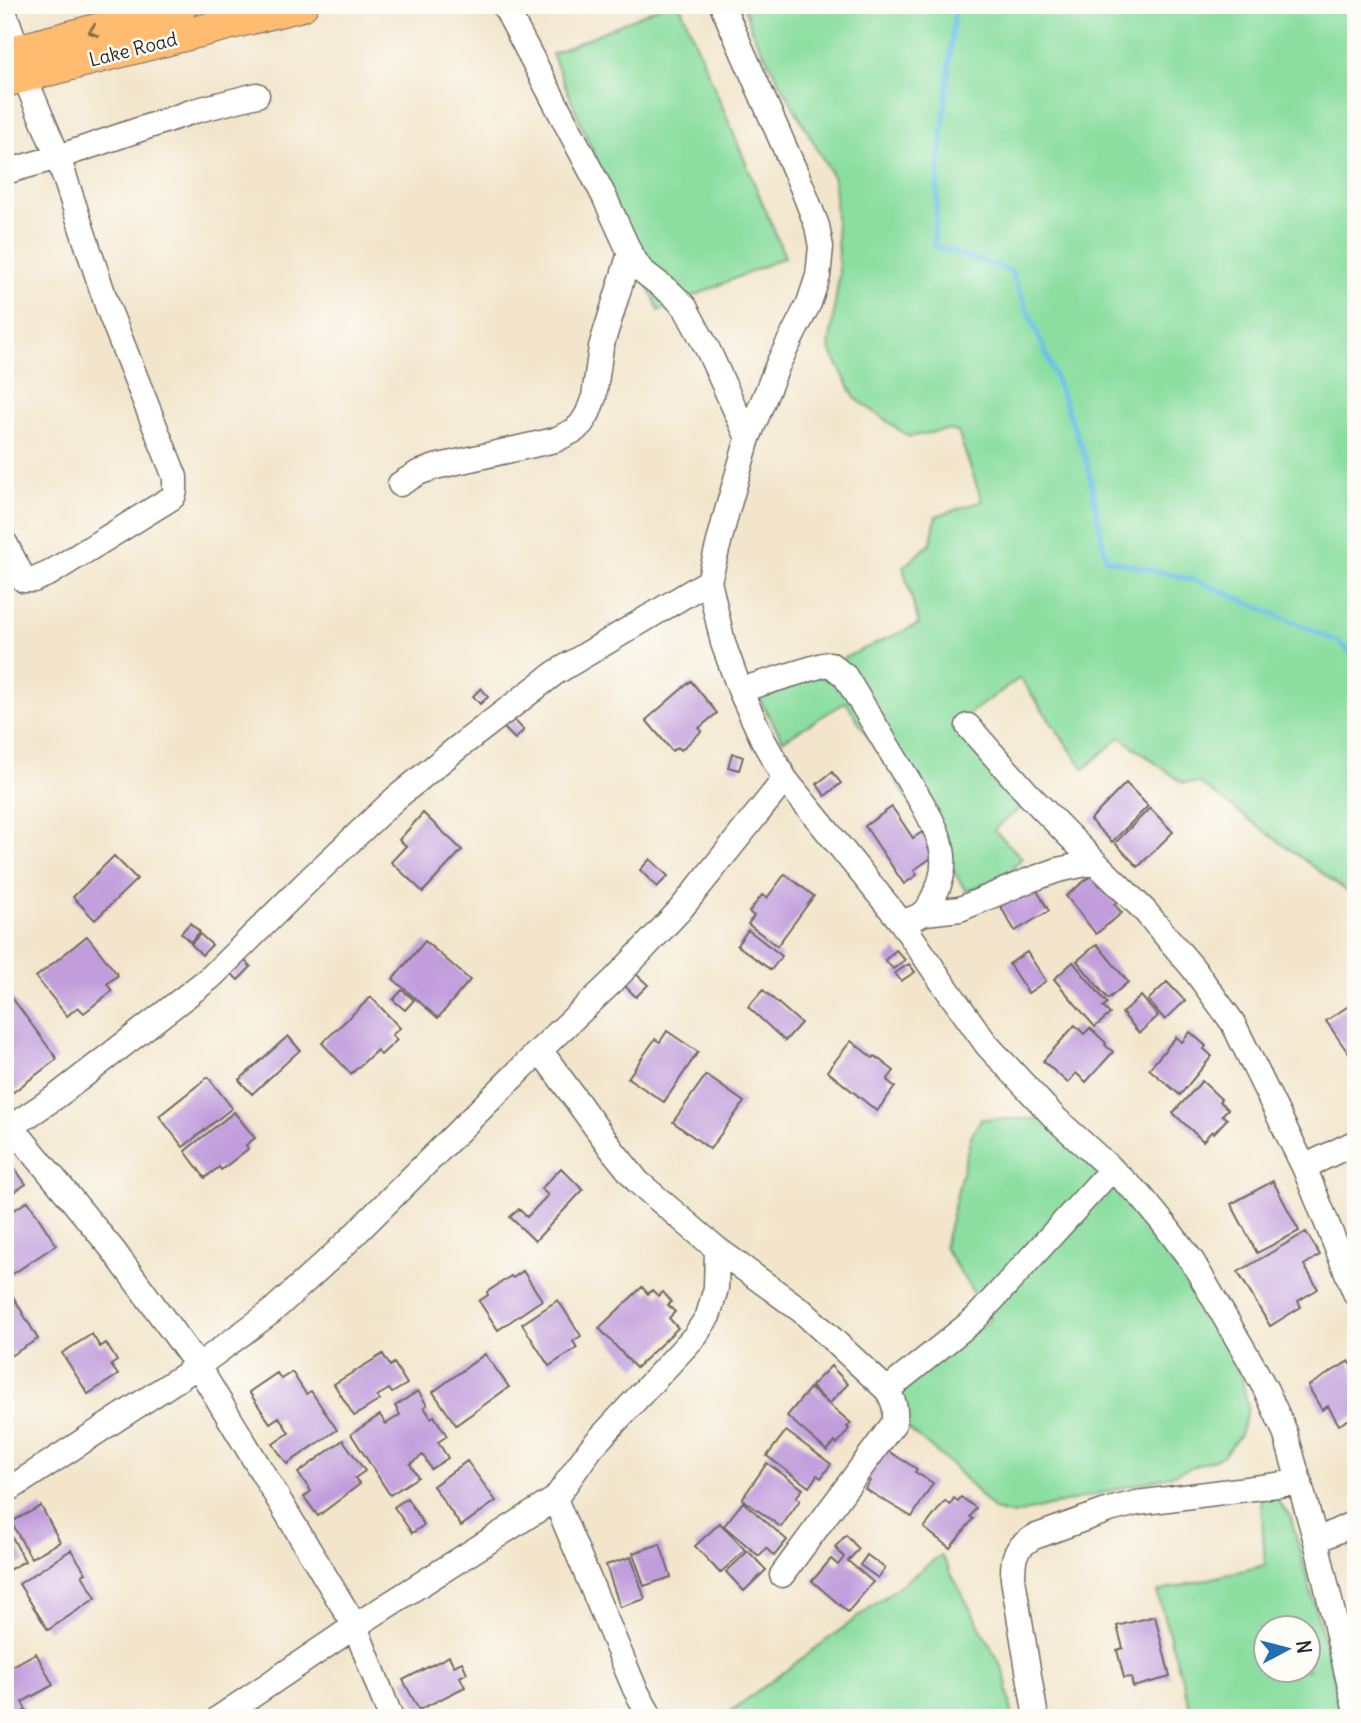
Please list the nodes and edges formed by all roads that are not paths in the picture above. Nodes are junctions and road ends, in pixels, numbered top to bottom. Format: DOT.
graph roads {
  1 [pos="182,5"];
  2 [pos="302,5"];
  3 [pos="504,5"];
  4 [pos="722,5"];
  5 [pos="5,14"];
  6 [pos="13,66"];
  7 [pos="257,95"];
  8 [pos="58,158"];
  9 [pos="5,172"];
  10 [pos="630,253"];
  11 [pos="748,438"];
  12 [pos="400,484"];
  13 [pos="5,543"];
  14 [pos="709,581"];
  15 [pos="740,690"];
  16 [pos="968,726"];
  17 [pos="785,779"];
  18 [pos="1095,862"];
  19 [pos="925,913"];
  20 [pos="902,923"];
  21 [pos="540,1050"];
  22 [pos="8,1129"];
  23 [pos="1356,1142"];
  24 [pos="1304,1167"];
  25 [pos="1112,1169"];
  26 [pos="717,1249"];
  27 [pos="1356,1295"];
  28 [pos="198,1366"];
  29 [pos="887,1390"];
  30 [pos="1300,1482"];
  31 [pos="5,1492"];
  32 [pos="555,1499"];
  33 [pos="1356,1522"];
  34 [pos="1316,1541"];
  35 [pos="782,1575"];
  36 [pos="355,1626"];
  37 [pos="1356,1712"];
  38 [pos="219,1718"];
  39 [pos="391,1718"];
  40 [pos="651,1718"];
  41 [pos="1036,1718"];
  1 -- 6 [label="main road, Lake Road, one-way"];
  2 -- 6 [label="main road, Lake Road"];
  3 -- 10 [label="street"];
  4 -- 11 [label="street"];
  5 -- 6 [label="street"];
  6 -- 8 [label="street"];
  7 -- 8 [label="street"];
  8 -- 9 [label="street"];
  8 -- 13 [label="street"];
  10 -- 11 [label="street"];
  10 -- 12 [label="street"];
  11 -- 14 [label="street"];
  14 -- 15 [label="street"];
  14 -- 22 [label="street"];
  15 -- 17 [label="street"];
  15 -- 19 [label="street"];
  16 -- 18 [label="street"];
  17 -- 20 [label="street"];
  17 -- 21 [label="street"];
  18 -- 19 [label="street"];
  18 -- 24 [label="street"];
  19 -- 20 [label="street"];
  20 -- 25 [label="street"];
  21 -- 26 [label="street"];
  21 -- 28 [label="street"];
  22 -- 28 [label="street"];
  23 -- 24 [label="street"];
  24 -- 27 [label="street"];
  25 -- 29 [label="street"];
  25 -- 30 [label="street"];
  26 -- 29 [label="street"];
  26 -- 32 [label="street"];
  28 -- 31 [label="street"];
  28 -- 36 [label="street"];
  29 -- 35 [label="street"];
  30 -- 34 [label="street"];
  30 -- 41 [label="street"];
  32 -- 36 [label="street"];
  32 -- 40 [label="street"];
  33 -- 34 [label="street"];
  34 -- 37 [label="street"];
  36 -- 38 [label="street"];
  36 -- 39 [label="street"];
}
